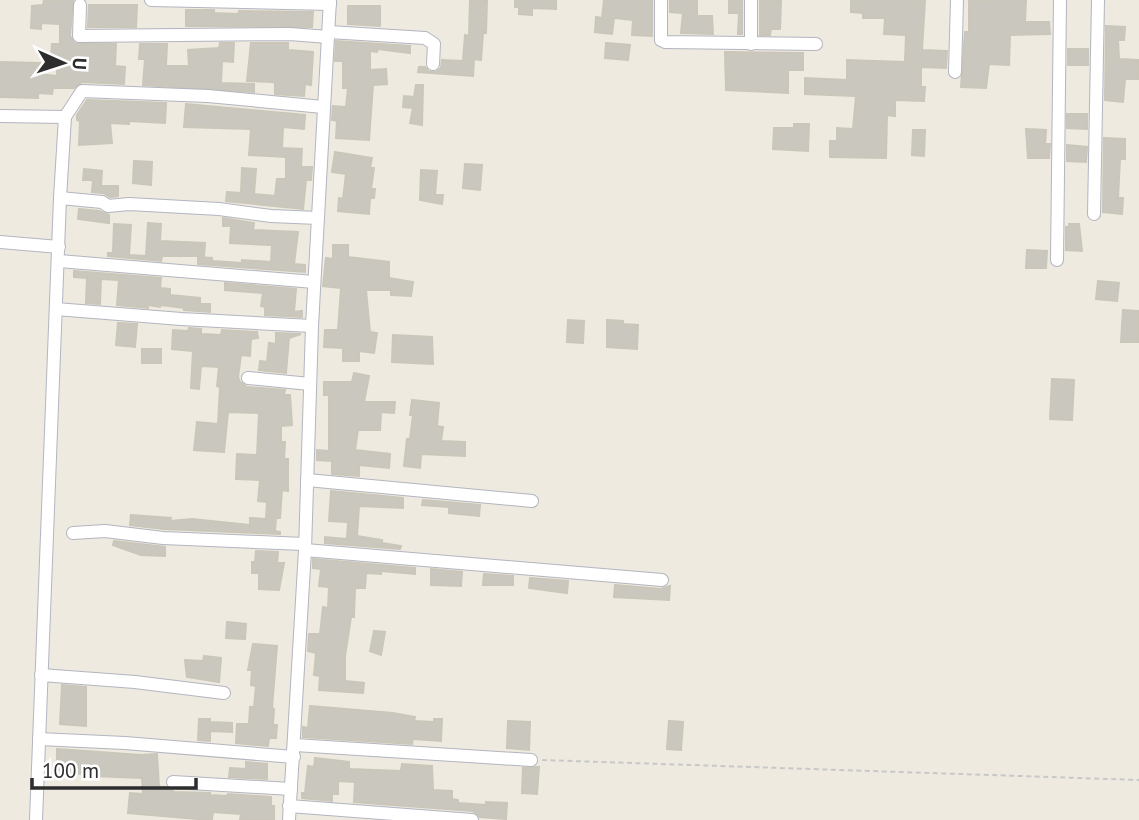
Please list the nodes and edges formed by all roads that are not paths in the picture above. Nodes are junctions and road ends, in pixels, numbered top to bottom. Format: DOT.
graph roads {
  1 [pos="151,0"];
  2 [pos="660,0"];
  3 [pos="751,0"];
  4 [pos="957,0"];
  5 [pos="1060,0"];
  6 [pos="1098,0"];
  7 [pos="330,2"];
  8 [pos="80,5"];
  9 [pos="328,35"];
  10 [pos="751,44"];
  11 [pos="816,44"];
  12 [pos="433,64"];
  13 [pos="955,72"];
  14 [pos="323,107"];
  15 [pos="0,116"];
  16 [pos="65,117"];
  17 [pos="60,198"];
  18 [pos="1094,214"];
  19 [pos="317,218"];
  20 [pos="0,242"];
  21 [pos="59,247"];
  22 [pos="1057,260"];
  23 [pos="59,261"];
  24 [pos="314,282"];
  25 [pos="55,309"];
  26 [pos="312,326"];
  27 [pos="248,378"];
  28 [pos="310,384"];
  29 [pos="307,480"];
  30 [pos="532,501"];
  31 [pos="73,533"];
  32 [pos="304,547"];
  33 [pos="662,580"];
  34 [pos="41,675"];
  35 [pos="224,693"];
  36 [pos="39,739"];
  37 [pos="294,751"];
  38 [pos="531,760"];
  39 [pos="173,782"];
  40 [pos="291,789"];
  41 [pos="289,806"];
  42 [pos="36,820"];
  43 [pos="289,820"];
  44 [pos="472,820"];
  1 -- 7 [label="street"];
  2 -- 10 [label="street"];
  3 -- 10 [label="street"];
  4 -- 13 [label="street"];
  5 -- 22 [label="street"];
  6 -- 18 [label="street"];
  7 -- 9 [label="street"];
  8 -- 9 [label="street"];
  9 -- 12 [label="street"];
  9 -- 14 [label="street"];
  10 -- 11 [label="street"];
  14 -- 16 [label="street"];
  14 -- 19 [label="street"];
  15 -- 16 [label="street"];
  16 -- 17 [label="street"];
  17 -- 19 [label="street"];
  17 -- 21 [label="street"];
  19 -- 24 [label="street"];
  20 -- 21 [label="street"];
  21 -- 23 [label="street"];
  23 -- 24 [label="street"];
  23 -- 25 [label="street"];
  24 -- 26 [label="street"];
  25 -- 26 [label="street"];
  25 -- 34 [label="street"];
  26 -- 28 [label="street"];
  27 -- 28 [label="street"];
  28 -- 29 [label="street"];
  29 -- 30 [label="street"];
  29 -- 32 [label="street"];
  31 -- 32 [label="street"];
  32 -- 33 [label="street"];
  32 -- 37 [label="street"];
  34 -- 35 [label="street"];
  34 -- 36 [label="street"];
  36 -- 37 [label="street"];
  36 -- 42 [label="street"];
  37 -- 38 [label="street"];
  37 -- 40 [label="street"];
  39 -- 40 [label="street"];
  40 -- 41 [label="street"];
  41 -- 43 [label="street"];
  41 -- 44 [label="street"];
}
